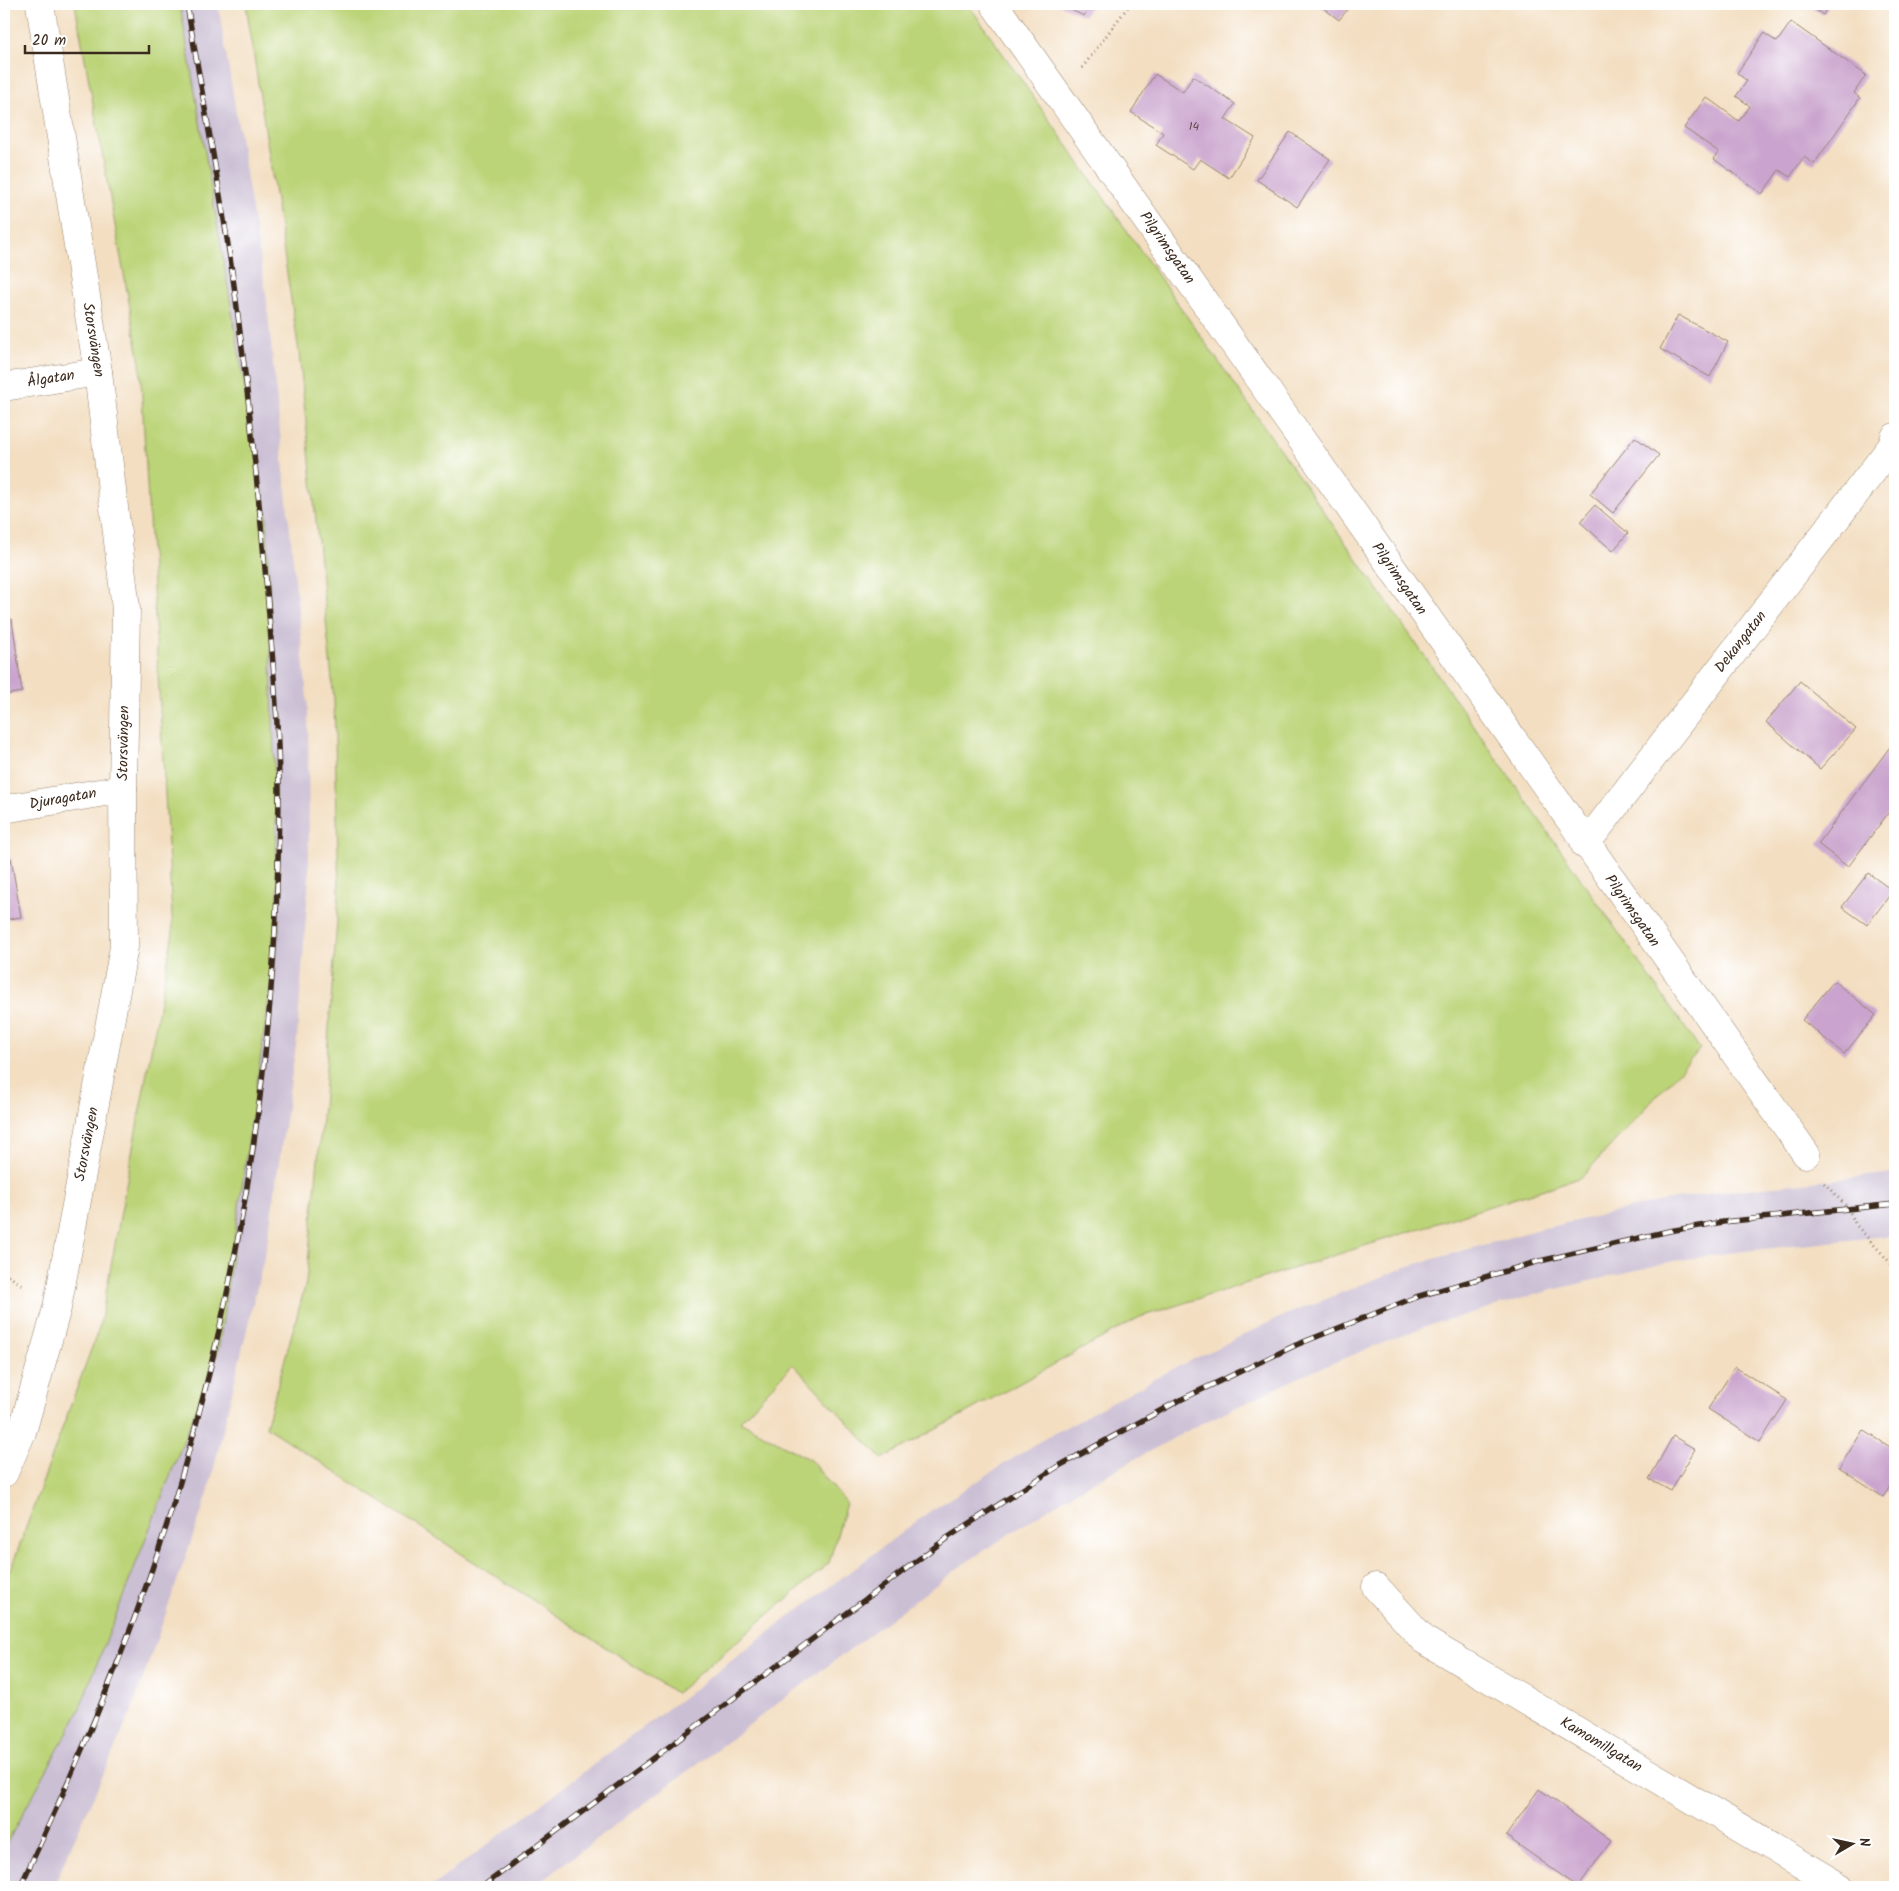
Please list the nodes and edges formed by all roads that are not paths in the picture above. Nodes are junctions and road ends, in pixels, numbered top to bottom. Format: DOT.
graph roads {
  1 [pos="40,4"];
  2 [pos="994,4"];
  3 [pos="98,372"];
  4 [pos="4,387"];
  5 [pos="1895,437"];
  6 [pos="123,789"];
  7 [pos="4,809"];
  8 [pos="1585,845"];
  9 [pos="1806,1154"];
  10 [pos="4,1473"];
  11 [pos="1376,1587"];
  12 [pos="1840,1887"];
  1 -- 3 [label="street, Storsvängen"];
  2 -- 8 [label="street, Pilgrimsgatan"];
  3 -- 4 [label="street, Ålgatan"];
  3 -- 6 [label="street, Storsvängen"];
  5 -- 8 [label="street, Dekangatan"];
  6 -- 7 [label="street, Djuragatan"];
  6 -- 10 [label="street, Storsvängen"];
  8 -- 9 [label="street, Pilgrimsgatan"];
  11 -- 12 [label="street, Kamomillgatan"];
}
